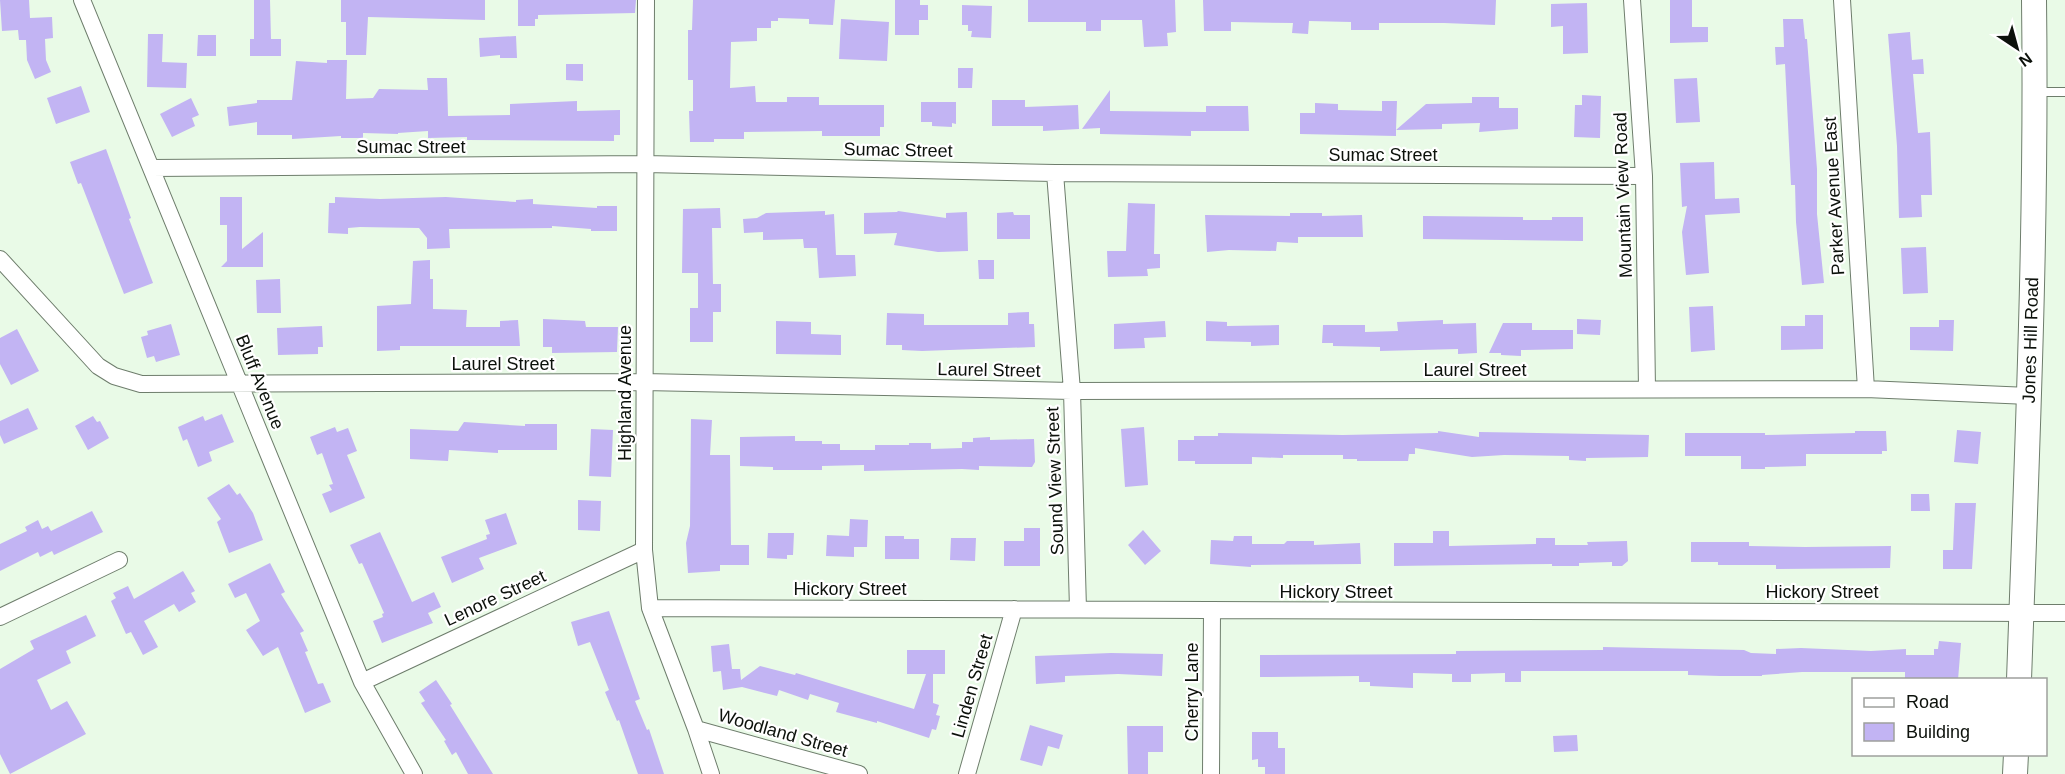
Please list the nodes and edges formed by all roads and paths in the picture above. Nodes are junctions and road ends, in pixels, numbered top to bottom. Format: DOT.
graph roads {
  1 [pos="82,0"];
  2 [pos="645,0"];
  3 [pos="1632,0"];
  4 [pos="1842,0"];
  5 [pos="2034,0"];
  6 [pos="2036,92"];
  7 [pos="2065,92"];
  8 [pos="645,164"];
  9 [pos="151,168"];
  10 [pos="1055,173"];
  11 [pos="1644,176"];
  12 [pos="0,259"];
  13 [pos="644,382"];
  14 [pos="240,385"];
  15 [pos="1647,389"];
  16 [pos="1866,389"];
  17 [pos="1072,391"];
  18 [pos="2029,396"];
  19 [pos="644,550"];
  20 [pos="119,560"];
  21 [pos="650,608"];
  22 [pos="1014,609"];
  23 [pos="1078,609"];
  24 [pos="1212,611"];
  25 [pos="2021,612"];
  26 [pos="2065,613"];
  27 [pos="0,617"];
  28 [pos="2019,678"];
  29 [pos="362,682"];
  30 [pos="696,729"];
  31 [pos="2016,756"];
  32 [pos="414,774"];
  33 [pos="711,774"];
  34 [pos="859,774"];
  35 [pos="967,774"];
  36 [pos="1211,774"];
  37 [pos="2015,774"];
  1 -- 9 [label="street, Bluff Avenue"];
  2 -- 8 [label="street, Highland Avenue"];
  3 -- 11 [label="street, Mountain View Road"];
  4 -- 16 [label="street, Parker Avenue East"];
  5 -- 6 [label="main road, Jones Hill Road"];
  6 -- 7 [label="lane"];
  6 -- 18 [label="main road, Jones Hill Road"];
  8 -- 9 [label="street, Sumac Street"];
  8 -- 10 [label="street, Sumac Street"];
  8 -- 13 [label="street, Highland Avenue"];
  9 -- 14 [label="street, Bluff Avenue"];
  10 -- 11 [label="street, Sumac Street"];
  10 -- 17 [label="street, Sound View Street"];
  11 -- 15 [label="street, Mountain View Road"];
  12 -- 14 [label="street, Laurel Street"];
  13 -- 14 [label="street, Laurel Street"];
  13 -- 17 [label="street, Laurel Street"];
  13 -- 19 [label="street, Highland Avenue"];
  14 -- 29 [label="street, Bluff Avenue"];
  15 -- 16 [label="street, Laurel Street"];
  15 -- 17 [label="street, Laurel Street"];
  16 -- 18 [label="street, Laurel Street"];
  17 -- 23 [label="street, Sound View Street"];
  18 -- 25 [label="main road, Jones Hill Road"];
  19 -- 21 [label="street, Highland Avenue"];
  19 -- 29 [label="street, Lenore Street"];
  20 -- 27 [label="street"];
  21 -- 22 [label="street, Hickory Street"];
  21 -- 30 [label="street, Highland Avenue"];
  22 -- 23 [label="street, Hickory Street"];
  22 -- 35 [label="street, Linden Street"];
  23 -- 24 [label="street, Hickory Street"];
  24 -- 25 [label="street, Hickory Street"];
  24 -- 36 [label="street, Cherry Lane"];
  25 -- 26 [label="street, Hickory Street"];
  25 -- 28 [label="main road, Jones Hill Road"];
  29 -- 32 [label="street, Bluff Avenue"];
  30 -- 33 [label="street, Highland Avenue"];
  30 -- 34 [label="street, Woodland Street"];
  31 -- 37 [label="main road"];
}
